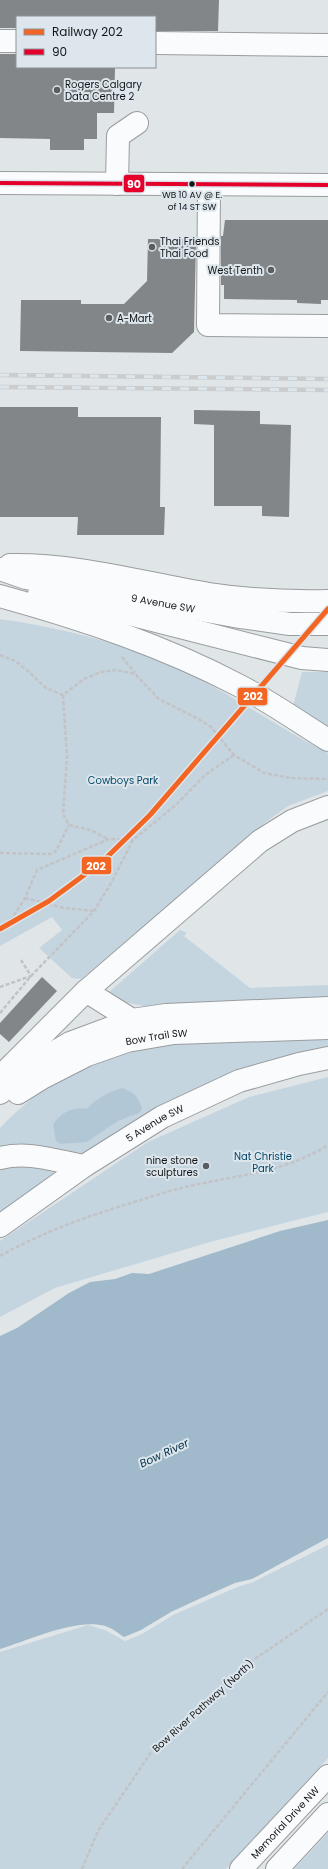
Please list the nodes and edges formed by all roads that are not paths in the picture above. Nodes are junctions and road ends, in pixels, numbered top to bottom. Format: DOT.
graph roads {
  1 [pos="0,41"];
  2 [pos="16,41"];
  3 [pos="156,43"];
  4 [pos="328,45"];
  5 [pos="137,123"];
  6 [pos="0,183"];
  7 [pos="117,184"];
  8 [pos="209,185"];
  9 [pos="328,185"];
  10 [pos="328,326"];
  11 [pos="0,565"];
  12 [pos="0,569"];
  13 [pos="0,591"];
  14 [pos="0,596"];
  15 [pos="328,601"];
  16 [pos="328,624"];
  17 [pos="328,660"];
  18 [pos="328,740"];
  19 [pos="328,807"];
  20 [pos="86,991"];
  21 [pos="328,1008"];
  22 [pos="132,1020"];
  23 [pos="328,1028"];
  24 [pos="328,1058"];
  25 [pos="0,1077"];
  26 [pos="0,1093"];
  27 [pos="0,1105"];
  28 [pos="0,1158"];
  29 [pos="84,1166"];
  30 [pos="0,1226"];
  31 [pos="328,1776"];
  32 [pos="328,1814"];
  33 [pos="241,1869"];
  34 [pos="277,1869"];
  1 -- 2 [label="main road"];
  3 -- 4 [label="main road"];
  5 -- 7 [label="main road"];
  6 -- 7 [label="main road"];
  7 -- 8 [label="main road"];
  8 -- 9 [label="main road"];
  8 -- 10 [label="main road"];
  11 -- 15 [label="main road, 9 Avenue SW"];
  12 -- 16 [label="main road, 9 Avenue SW"];
  13 -- 17 [label="main road"];
  14 -- 18 [label="main road"];
  19 -- 20 [label="main road"];
  20 -- 22 [label="main road"];
  20 -- 25 [label="main road"];
  21 -- 22 [label="main road"];
  22 -- 26 [label="main road"];
  23 -- 27 [label="main road, Bow Trail SW"];
  24 -- 29 [label="main road, 5 Avenue SW"];
  28 -- 29 [label="main road"];
  29 -- 30 [label="main road, 5 Avenue SW"];
  31 -- 33 [label="main road, Memorial Drive NW"];
  32 -- 34 [label="main road"];
}
